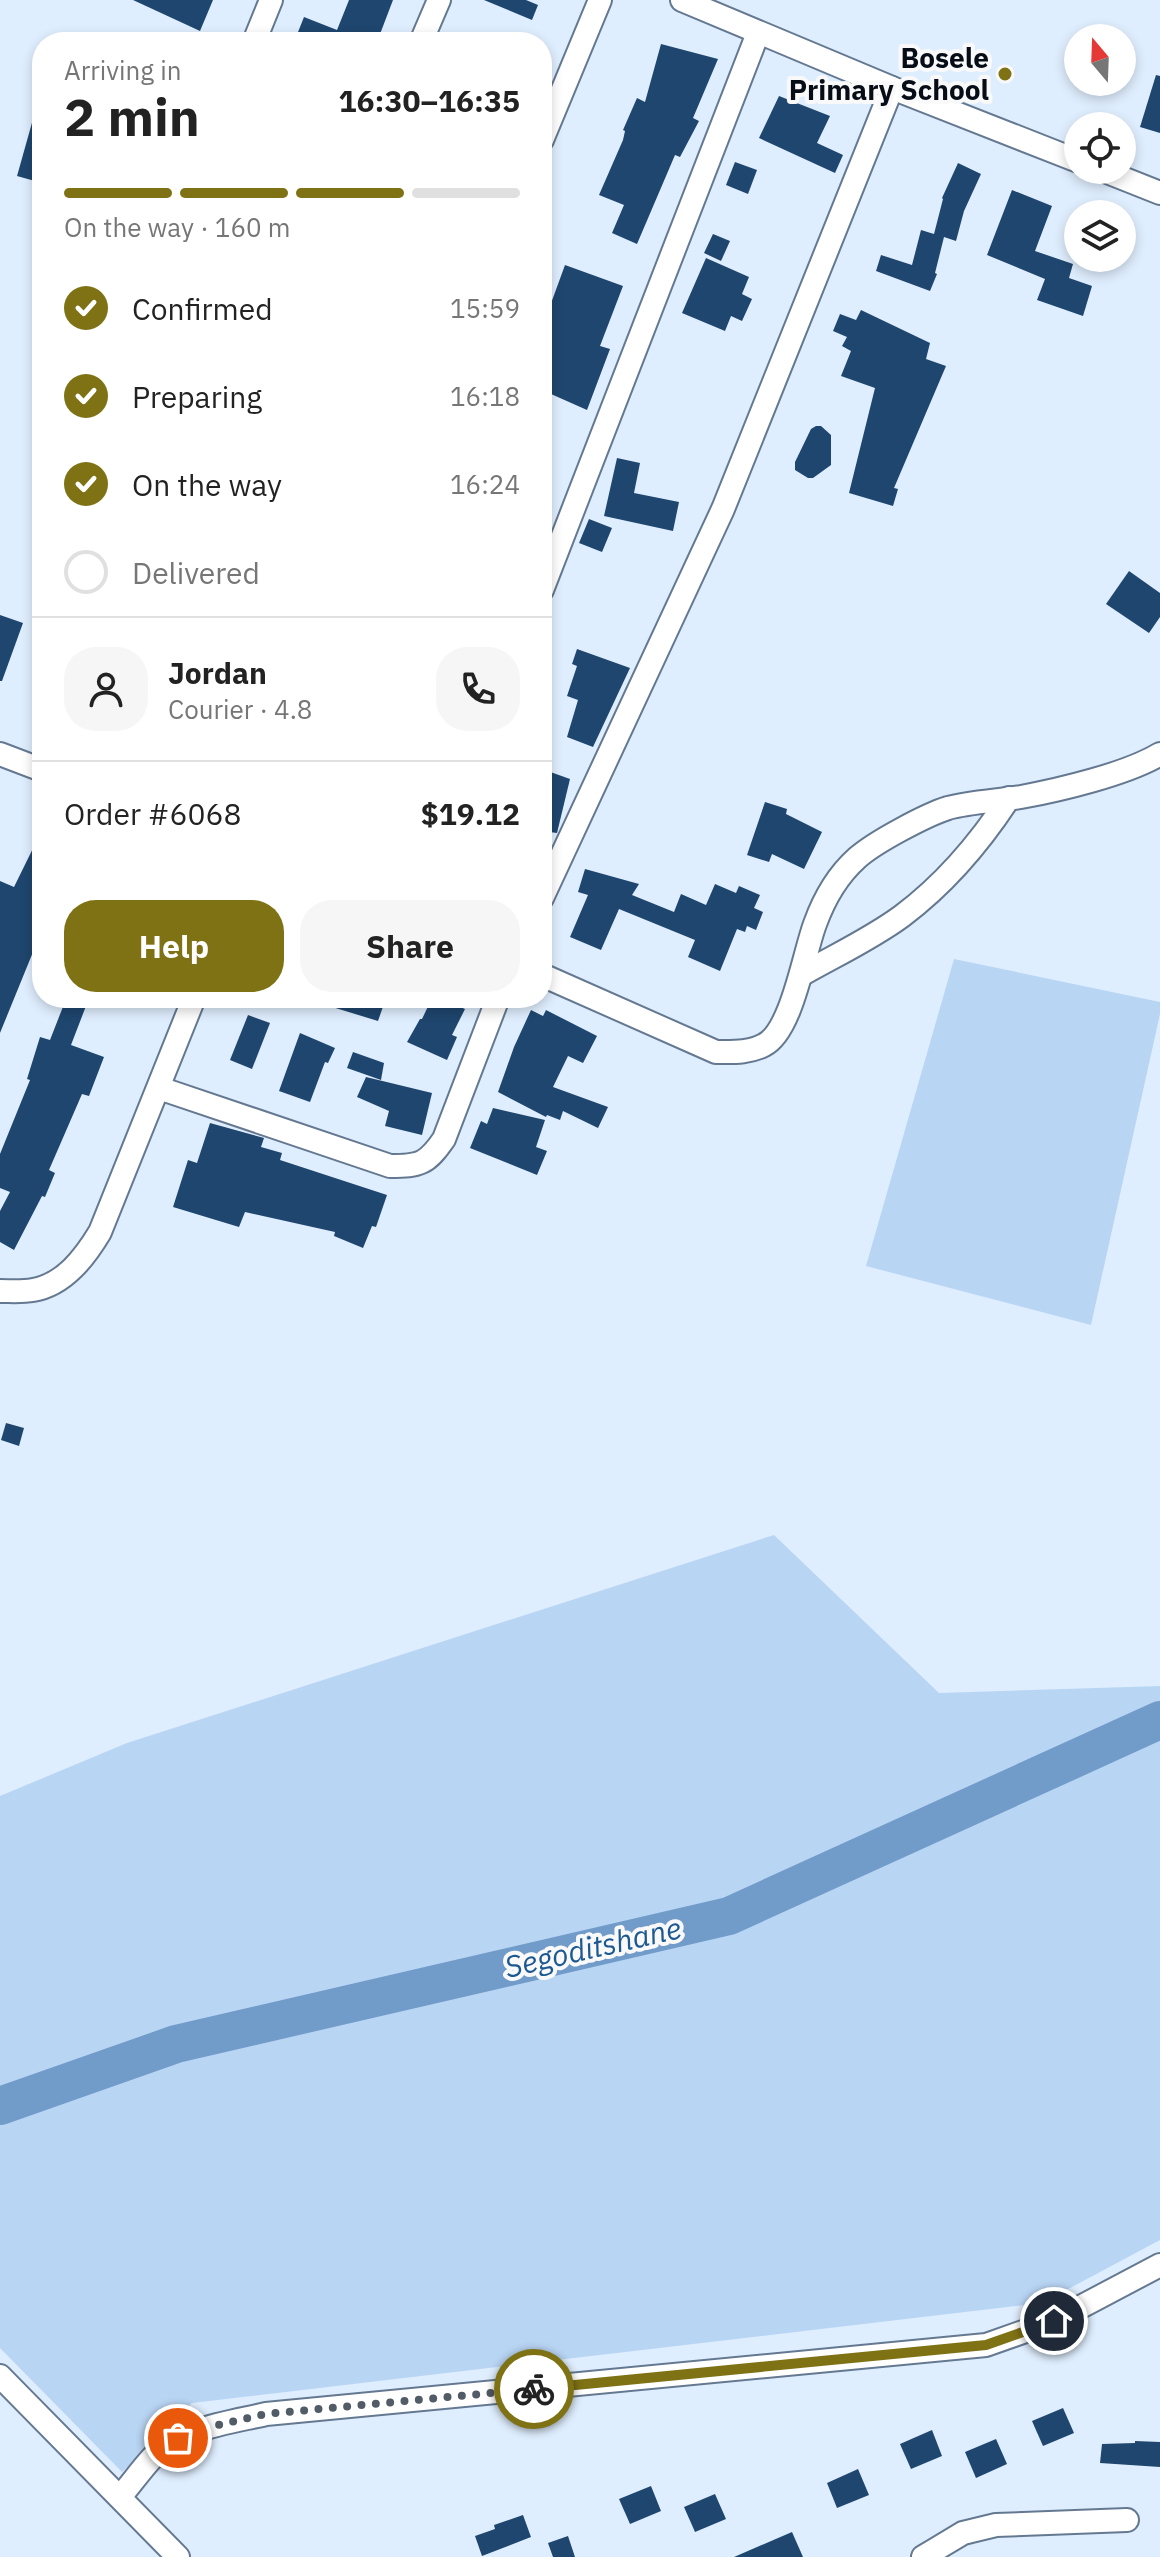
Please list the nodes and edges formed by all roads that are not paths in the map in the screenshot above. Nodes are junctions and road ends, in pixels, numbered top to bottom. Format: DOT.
graph roads {
  1 [pos="271,0"];
  2 [pos="439,0"];
  3 [pos="600,0"];
  4 [pos="682,0"];
  5 [pos="258,32"];
  6 [pos="425,32"];
  7 [pos="758,33"];
  8 [pos="892,88"];
  9 [pos="552,116"];
  10 [pos="1064,156"];
  11 [pos="1136,183"];
  12 [pos="1160,193"];
  13 [pos="552,564"];
  14 [pos="1160,754"];
  15 [pos="2,761"];
  16 [pos="32,768"];
  17 [pos="1009,798"];
  18 [pos="552,877"];
  19 [pos="801,975"];
  20 [pos="552,979"];
  21 [pos="190,1008"];
  22 [pos="494,1008"];
  23 [pos="159,1088"];
  24 [pos="0,1291"];
  25 [pos="1160,2265"];
  26 [pos="0,2376"];
  27 [pos="120,2497"];
  28 [pos="1127,2520"];
  29 [pos="178,2557"];
  30 [pos="923,2557"];
  1 -- 5 [label="street"];
  2 -- 6 [label="street"];
  3 -- 9 [label="street"];
  4 -- 7 [label="street"];
  7 -- 8 [label="street"];
  7 -- 13 [label="street"];
  8 -- 10 [label="street"];
  8 -- 18 [label="street"];
  11 -- 12 [label="street"];
  14 -- 17 [label="street"];
  15 -- 16 [label="street"];
  17 -- 19 [label="street"];
  17 -- 19 [label="street"];
  19 -- 20 [label="street"];
  21 -- 23 [label="street"];
  22 -- 23 [label="street"];
  23 -- 24 [label="street"];
  25 -- 27 [label="street"];
  26 -- 27 [label="street"];
  27 -- 29 [label="street"];
  28 -- 30 [label="street"];
}
